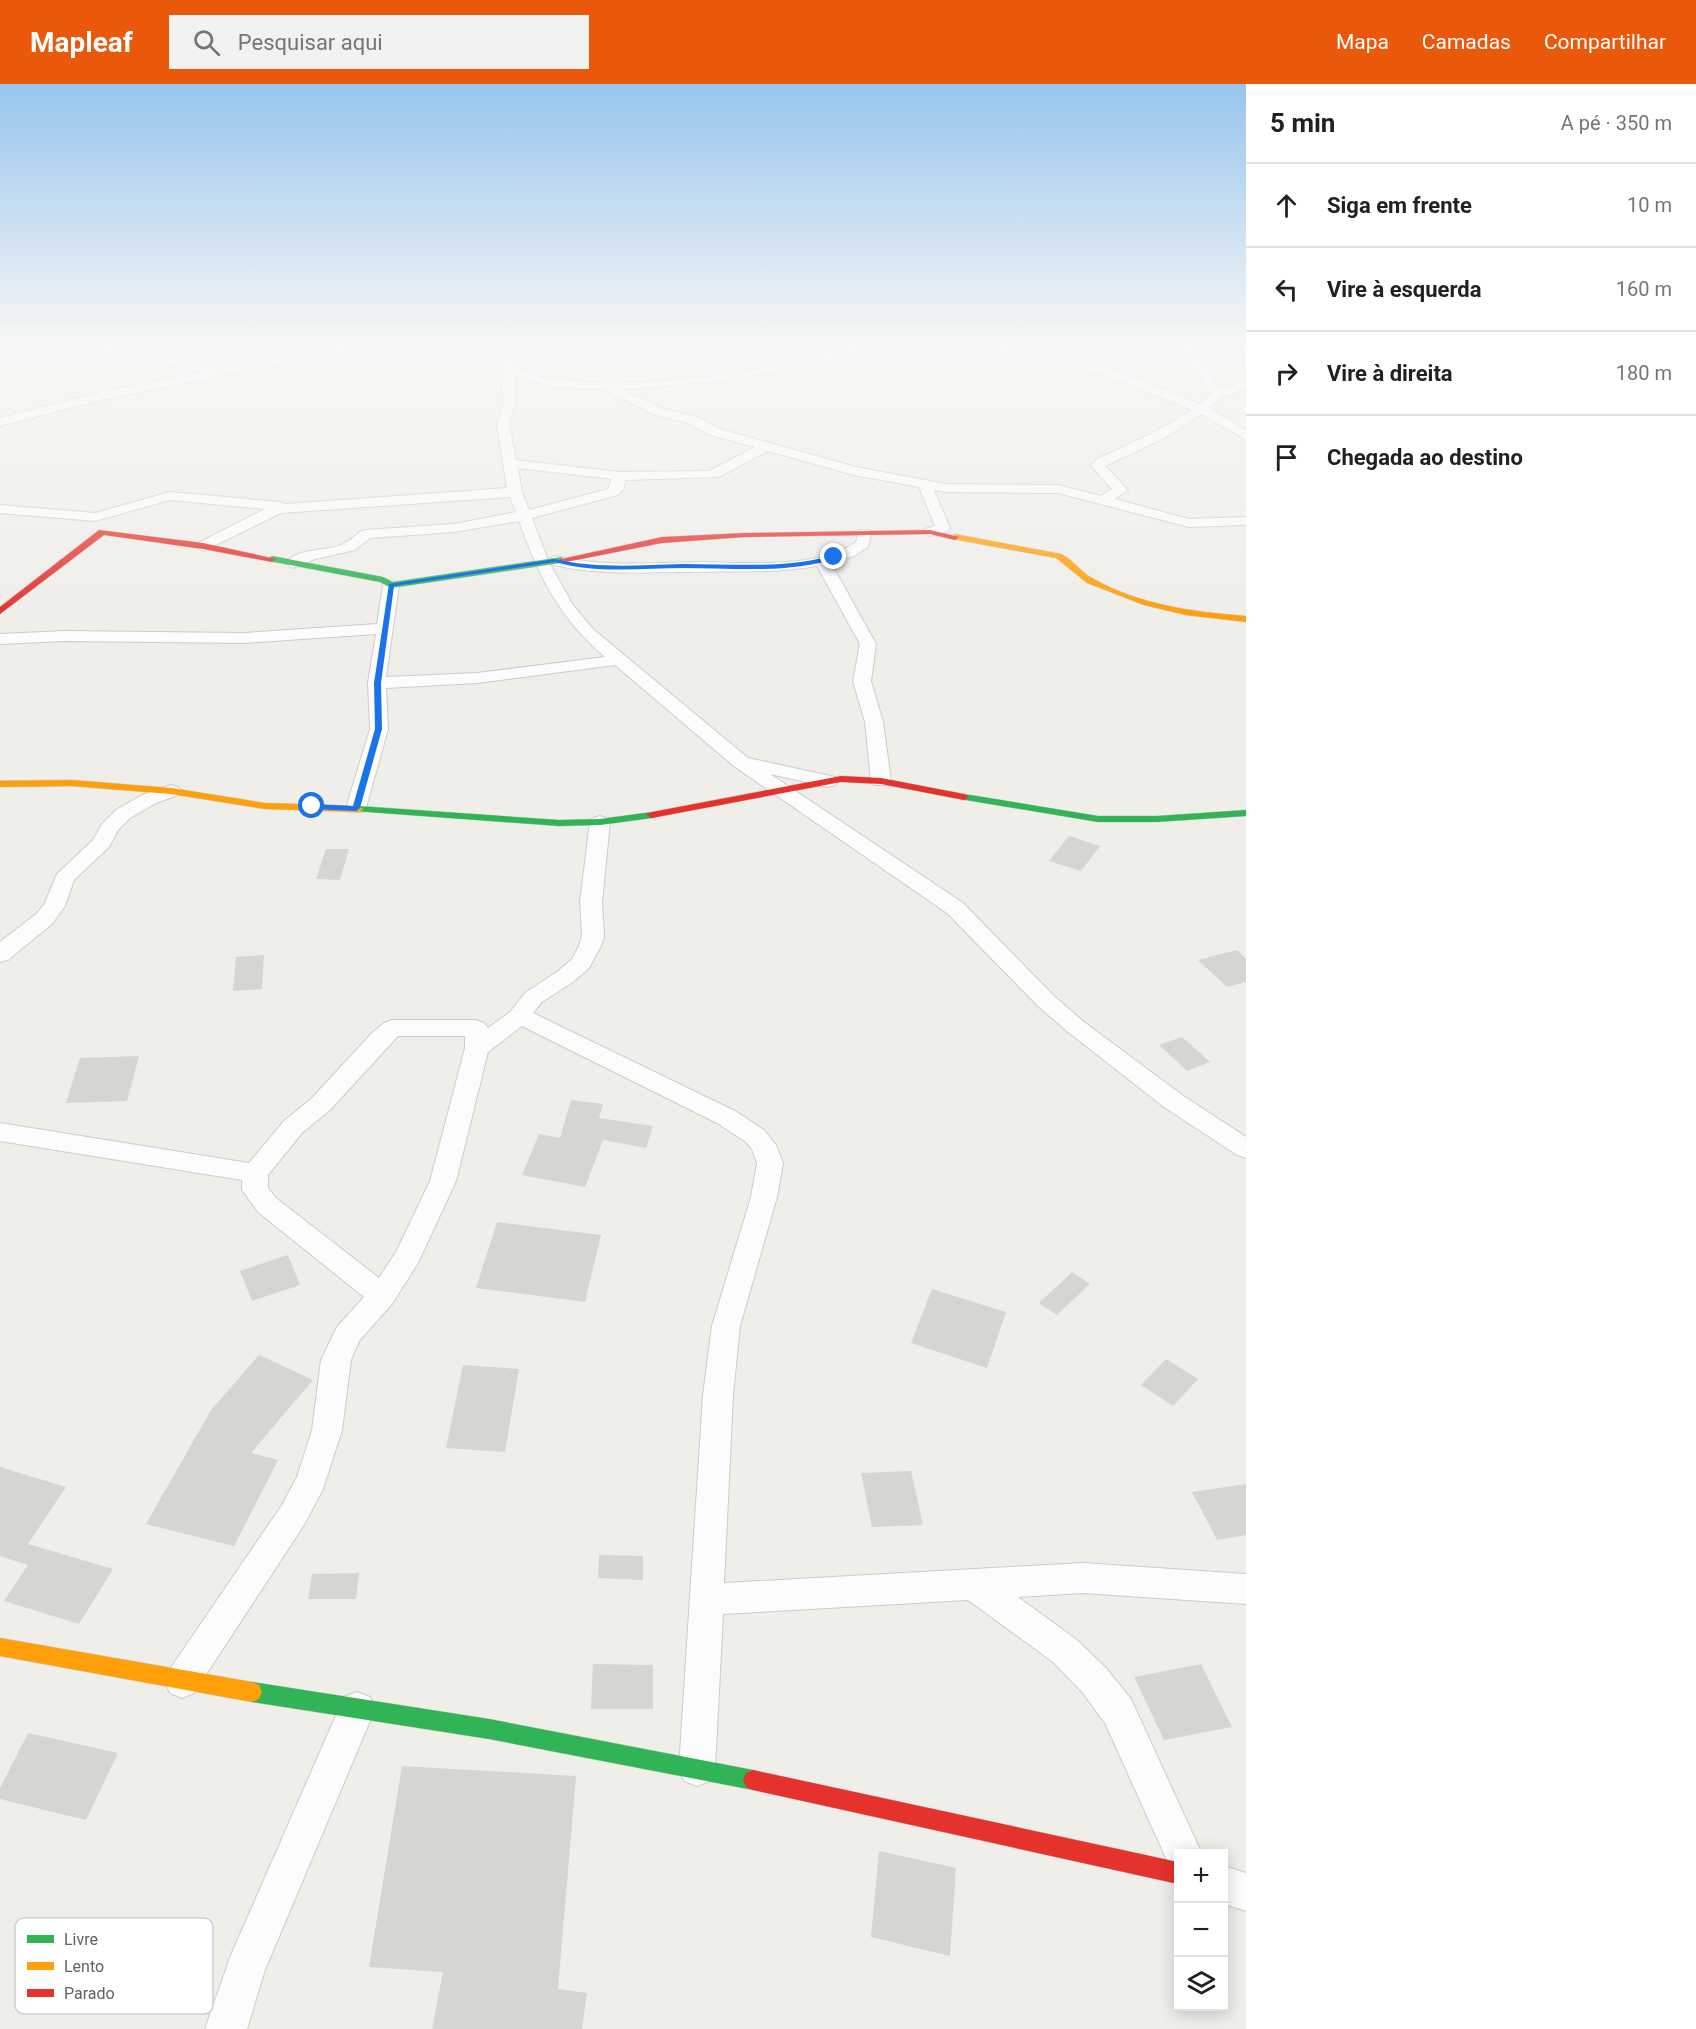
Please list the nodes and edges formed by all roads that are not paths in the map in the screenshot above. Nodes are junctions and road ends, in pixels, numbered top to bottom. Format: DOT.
graph roads {
  1 [pos="504,434"];
  2 [pos="721,434"];
  3 [pos="1160,434"];
  4 [pos="765,447"];
  5 [pos="509,464"];
  6 [pos="543,469"];
  7 [pos="619,476"];
  8 [pos="925,485"];
  9 [pos="514,488"];
  10 [pos="1104,500"];
  11 [pos="294,507"];
  12 [pos="0,509"];
  13 [pos="525,515"];
  14 [pos="96,517"];
  15 [pos="1246,521"];
  16 [pos="102,532"];
  17 [pos="930,532"];
  18 [pos="864,533"];
  19 [pos="203,546"];
  20 [pos="822,561"];
  21 [pos="548,562"];
  22 [pos="293,563"];
  23 [pos="391,585"];
  24 [pos="0,611"];
  25 [pos="1246,619"];
  26 [pos="385,628"];
  27 [pos="0,639"];
  28 [pos="618,660"];
  29 [pos="377,683"];
  30 [pos="741,763"];
  31 [pos="828,781"];
  32 [pos="881,781"];
  33 [pos="0,784"];
  34 [pos="778,790"];
  35 [pos="171,791"];
  36 [pos="356,808"];
  37 [pos="1246,813"];
  38 [pos="600,822"];
  39 [pos="0,955"];
  40 [pos="519,1016"];
  41 [pos="477,1048"];
  42 [pos="0,1132"];
  43 [pos="1246,1149"];
  44 [pos="255,1173"];
  45 [pos="382,1296"];
  46 [pos="975,1585"];
  47 [pos="1246,1589"];
  48 [pos="708,1599"];
  49 [pos="0,1647"];
  50 [pos="182,1681"];
  51 [pos="357,1708"];
  52 [pos="697,1768"];
  53 [pos="1181,1849"];
  54 [pos="1174,1872"];
  55 [pos="1228,1886"];
  56 [pos="1246,1892"];
  57 [pos="226,2029"];
  1 -- 5 [label="street"];
  2 -- 4 [label="street"];
  3 -- 10 [label="street"];
  4 -- 7 [label="street"];
  4 -- 8 [label="street"];
  5 -- 6 [label="street"];
  5 -- 9 [label="street"];
  6 -- 7 [label="street"];
  6 -- 9 [label="street"];
  7 -- 13 [label="street"];
  8 -- 10 [label="street"];
  8 -- 17 [label="street"];
  9 -- 11 [label="street"];
  9 -- 13 [label="street"];
  10 -- 15 [label="street"];
  11 -- 14 [label="street"];
  11 -- 19 [label="street"];
  12 -- 14 [label="street"];
  13 -- 21 [label="street"];
  13 -- 22 [label="street"];
  14 -- 16 [label="street"];
  16 -- 19 [label="street"];
  16 -- 24 [label="street"];
  17 -- 18 [label="street"];
  17 -- 25 [label="street"];
  18 -- 20 [label="street"];
  18 -- 21 [label="street"];
  19 -- 22 [label="street"];
  20 -- 21 [label="street"];
  20 -- 32 [label="street"];
  21 -- 23 [label="street"];
  21 -- 28 [label="street"];
  22 -- 23 [label="street"];
  23 -- 26 [label="street"];
  26 -- 27 [label="street"];
  26 -- 29 [label="street"];
  28 -- 29 [label="street"];
  28 -- 30 [label="street"];
  29 -- 36 [label="street"];
  30 -- 31 [label="street"];
  30 -- 34 [label="street"];
  31 -- 32 [label="street"];
  31 -- 34 [label="street"];
  32 -- 37 [label="street"];
  33 -- 35 [label="street"];
  34 -- 38 [label="street"];
  34 -- 43 [label="street"];
  35 -- 36 [label="street"];
  35 -- 39 [label="street"];
  36 -- 38 [label="street"];
  38 -- 40 [label="street"];
  40 -- 41 [label="street"];
  40 -- 48 [label="street"];
  41 -- 44 [label="street"];
  41 -- 45 [label="street"];
  42 -- 44 [label="street"];
  44 -- 45 [label="street"];
  45 -- 50 [label="street"];
  46 -- 47 [label="street"];
  46 -- 48 [label="street"];
  46 -- 53 [label="street"];
  48 -- 52 [label="street"];
  49 -- 50 [label="street"];
  50 -- 51 [label="street"];
  51 -- 52 [label="street"];
  51 -- 57 [label="street"];
  52 -- 54 [label="street"];
  55 -- 56 [label="street"];
}
